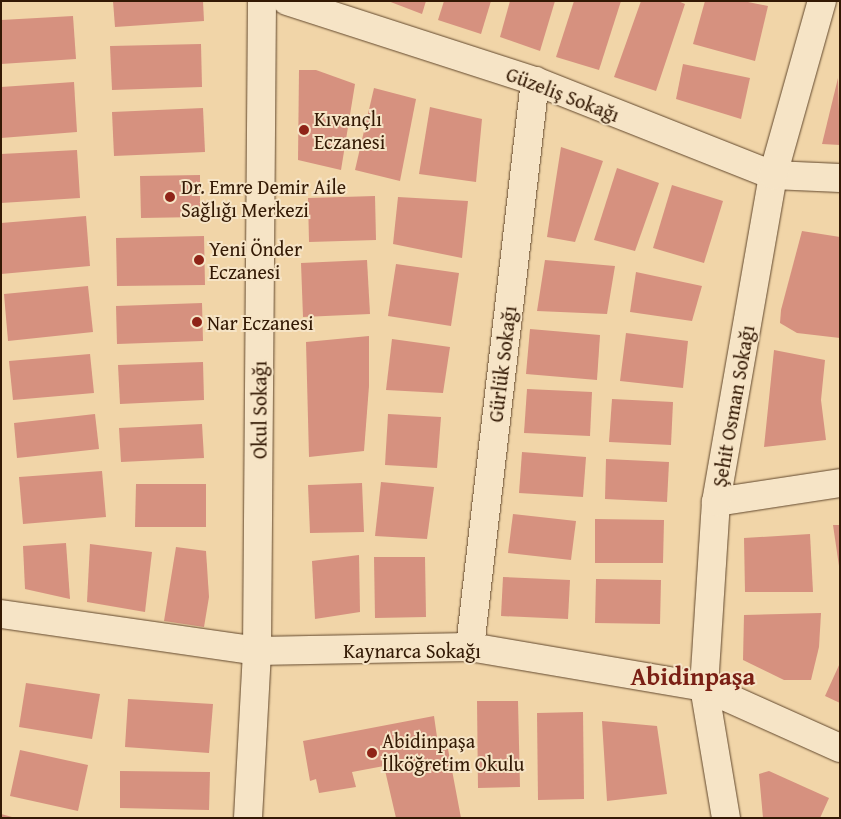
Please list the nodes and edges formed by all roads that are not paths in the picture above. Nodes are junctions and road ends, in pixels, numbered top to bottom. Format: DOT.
graph roads {
  1 [pos="262,1"];
  2 [pos="287,1"];
  3 [pos="822,1"];
  4 [pos="535,81"];
  5 [pos="773,175"];
  6 [pos="840,178"];
  7 [pos="840,483"];
  8 [pos="716,502"];
  9 [pos="1,614"];
  10 [pos="470,647"];
  11 [pos="257,651"];
  12 [pos="704,687"];
  13 [pos="840,748"];
  14 [pos="248,818"];
  15 [pos="726,818"];
  1 -- 11 [label="street, Okul Sokağı"];
  2 -- 4 [label="street, Güzeliş Sokağı"];
  3 -- 5 [label="street, Şehit Osman Sokağı"];
  4 -- 5 [label="street, Güzeliş Sokağı"];
  4 -- 10 [label="street, Gürlük Sokağı"];
  5 -- 6 [label="street, Güzeliş Sokağı"];
  5 -- 8 [label="street, Şehit Osman Sokağı"];
  7 -- 8 [label="street"];
  8 -- 12 [label="street, Şehit Osman Sokağı"];
  9 -- 11 [label="street, Kaynarca Sokağı"];
  10 -- 11 [label="street, Kaynarca Sokağı"];
  10 -- 12 [label="street, Kaynarca Sokağı"];
  11 -- 14 [label="street, Okul Sokağı"];
  12 -- 13 [label="street, Kaynarca Sokağı"];
  12 -- 15 [label="street, Şehit Osman Sokağı"];
}
